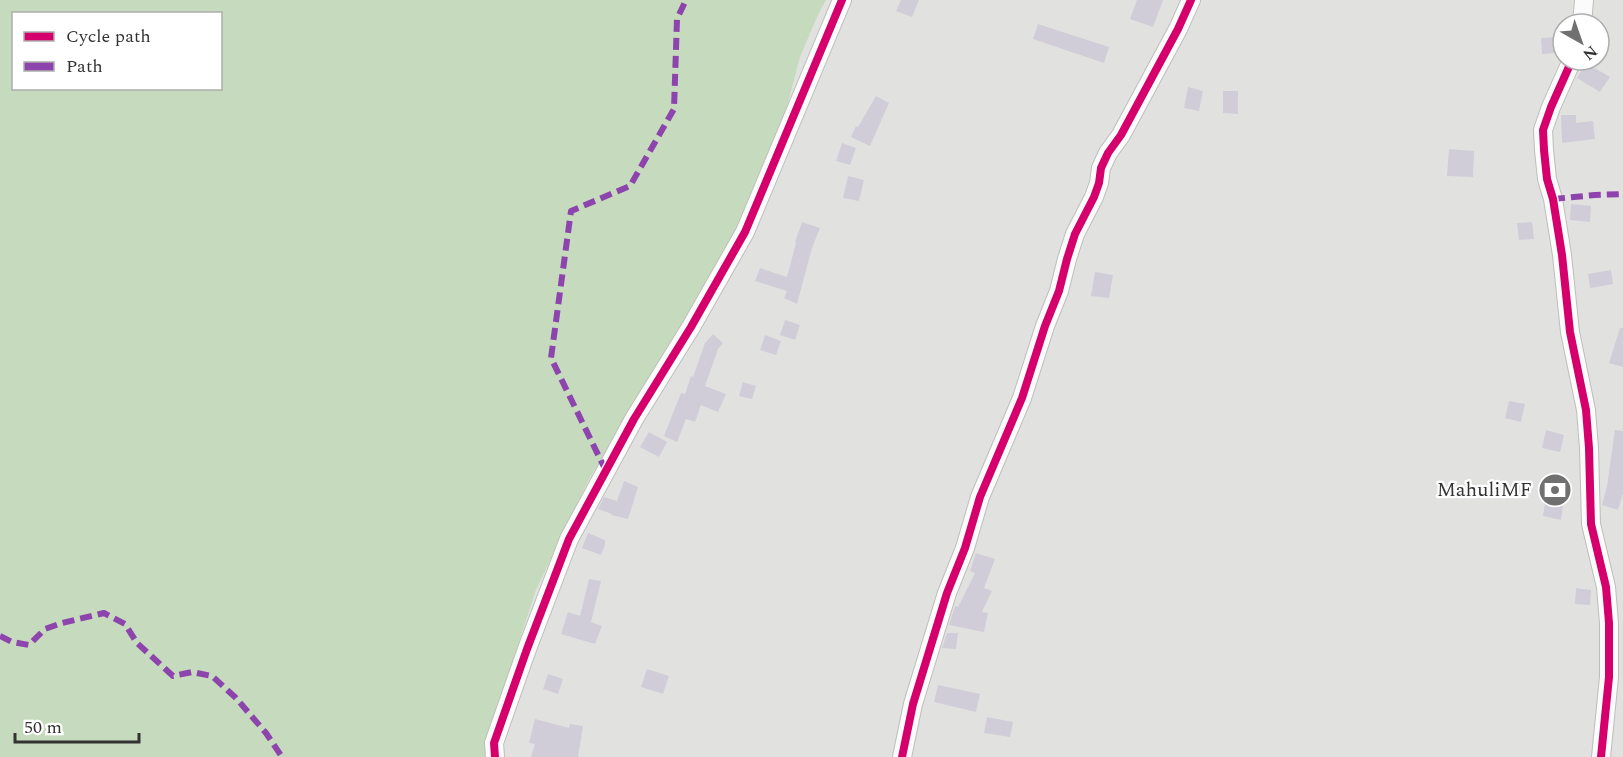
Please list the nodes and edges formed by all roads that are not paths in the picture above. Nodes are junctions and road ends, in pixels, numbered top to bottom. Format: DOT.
graph roads {
  1 [pos="842,0"];
  2 [pos="1191,0"];
  3 [pos="1567,72"];
  4 [pos="495,757"];
  5 [pos="902,757"];
  6 [pos="1600,757"];
  1 -- 4 [label="street"];
  2 -- 5 [label="street"];
  3 -- 6 [label="street"];
}
